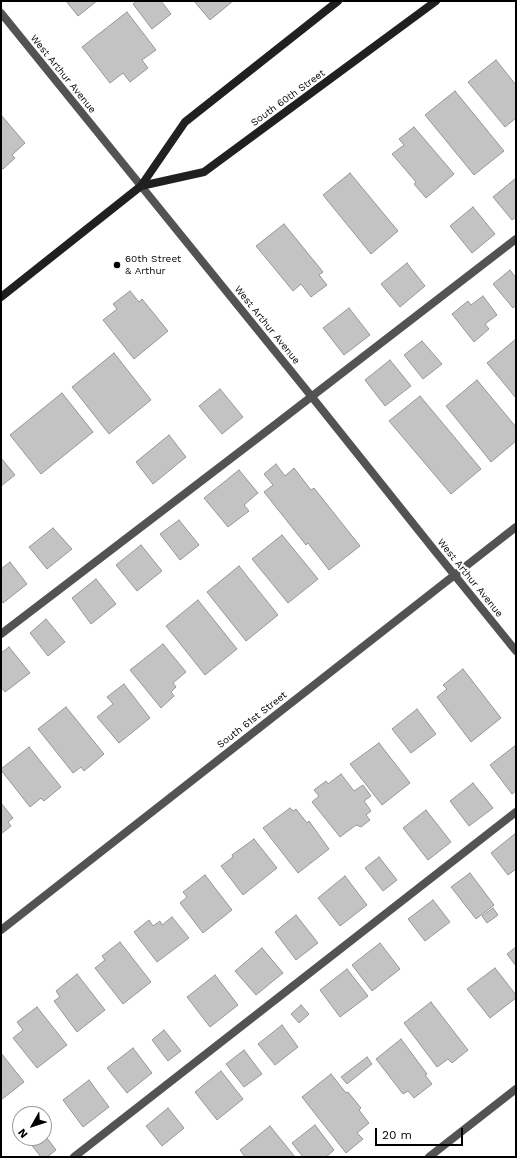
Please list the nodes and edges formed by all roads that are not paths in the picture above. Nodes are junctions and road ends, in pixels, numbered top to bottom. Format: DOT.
graph roads {
  1 [pos="338,1"];
  2 [pos="436,1"];
  3 [pos="1,13"];
  4 [pos="141,186"];
  5 [pos="516,239"];
  6 [pos="1,297"];
  7 [pos="312,396"];
  8 [pos="516,527"];
  9 [pos="454,575"];
  10 [pos="1,634"];
  11 [pos="516,651"];
  12 [pos="516,812"];
  13 [pos="1,930"];
  14 [pos="516,1089"];
  15 [pos="74,1157"];
  16 [pos="429,1157"];
  1 -- 4 [label="main road, South 60th Street"];
  2 -- 4 [label="main road, South 60th Street"];
  3 -- 4 [label="street, West Arthur Avenue"];
  4 -- 6 [label="main road, South 60th Street"];
  4 -- 7 [label="street, West Arthur Avenue"];
  5 -- 7 [label="street"];
  7 -- 9 [label="street, West Arthur Avenue"];
  7 -- 10 [label="street"];
  8 -- 9 [label="street, South 61st Street"];
  9 -- 11 [label="street, West Arthur Avenue"];
  9 -- 13 [label="street, South 61st Street"];
  12 -- 15 [label="street"];
  14 -- 16 [label="street"];
}
